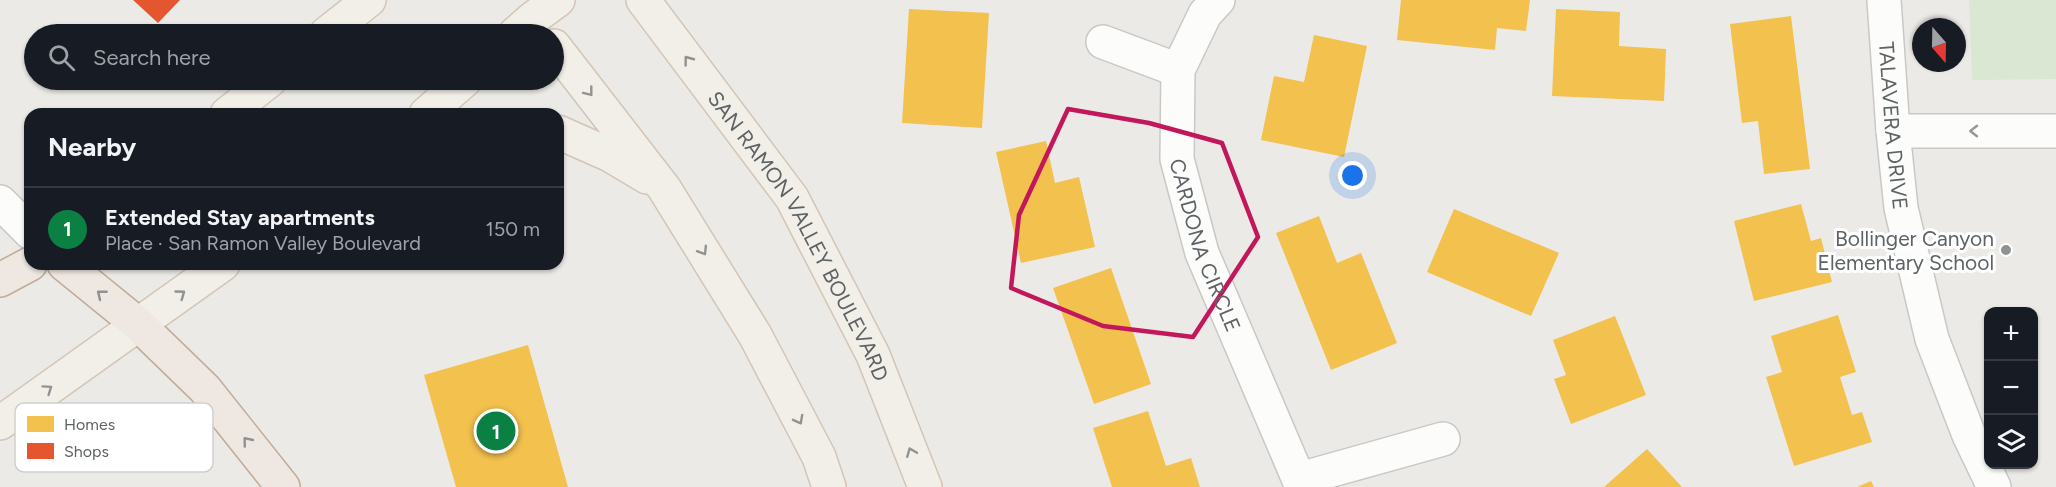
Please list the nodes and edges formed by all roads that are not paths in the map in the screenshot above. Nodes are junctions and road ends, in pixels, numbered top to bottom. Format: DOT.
graph roads {
  1 [pos="369,0"];
  2 [pos="643,0"];
  3 [pos="1218,0"];
  4 [pos="1884,0"];
  5 [pos="339,24"];
  6 [pos="1103,42"];
  7 [pos="564,59"];
  8 [pos="1178,70"];
  9 [pos="257,90"];
  10 [pos="454,90"];
  11 [pos="235,108"];
  12 [pos="433,108"];
  13 [pos="1893,130"];
  14 [pos="2044,131"];
  15 [pos="564,135"];
  16 [pos="664,188"];
  17 [pos="0,202"];
  18 [pos="24,226"];
  19 [pos="24,267"];
  20 [pos="31,270"];
  21 [pos="71,270"];
  22 [pos="215,270"];
  23 [pos="0,280"];
  24 [pos="0,297"];
  25 [pos="139,325"];
  26 [pos="28,403"];
  27 [pos="15,412"];
  28 [pos="0,423"];
  29 [pos="1443,439"];
  30 [pos="1301,483"];
  31 [pos="283,487"];
  32 [pos="829,487"];
  33 [pos="925,487"];
  34 [pos="1994,487"];
  1 -- 5 [label="main road"];
  33 -- 2 [label="main road, SAN RAMON VALLEY BOULEVARD, one-way"];
  3 -- 8 [label="street, CARDONA CIRCLE"];
  4 -- 13 [label="street, TALAVERA DRIVE"];
  6 -- 8 [label="street"];
  7 -- 16 [label="main road, one-way"];
  8 -- 30 [label="street, CARDONA CIRCLE"];
  9 -- 11 [label="main road"];
  10 -- 12 [label="main road"];
  14 -- 13 [label="street, one-way"];
  13 -- 34 [label="street, TALAVERA DRIVE"];
  15 -- 16 [label="main road"];
  16 -- 32 [label="main road, one-way"];
  17 -- 18 [label="street"];
  19 -- 23 [label="highway"];
  20 -- 24 [label="main road"];
  25 -- 21 [label="highway, one-way"];
  25 -- 22 [label="main road, one-way"];
  26 -- 25 [label="main road, one-way"];
  31 -- 25 [label="highway, one-way"];
  28 -- 27 [label="main road, one-way"];
  29 -- 30 [label="street"];
}
